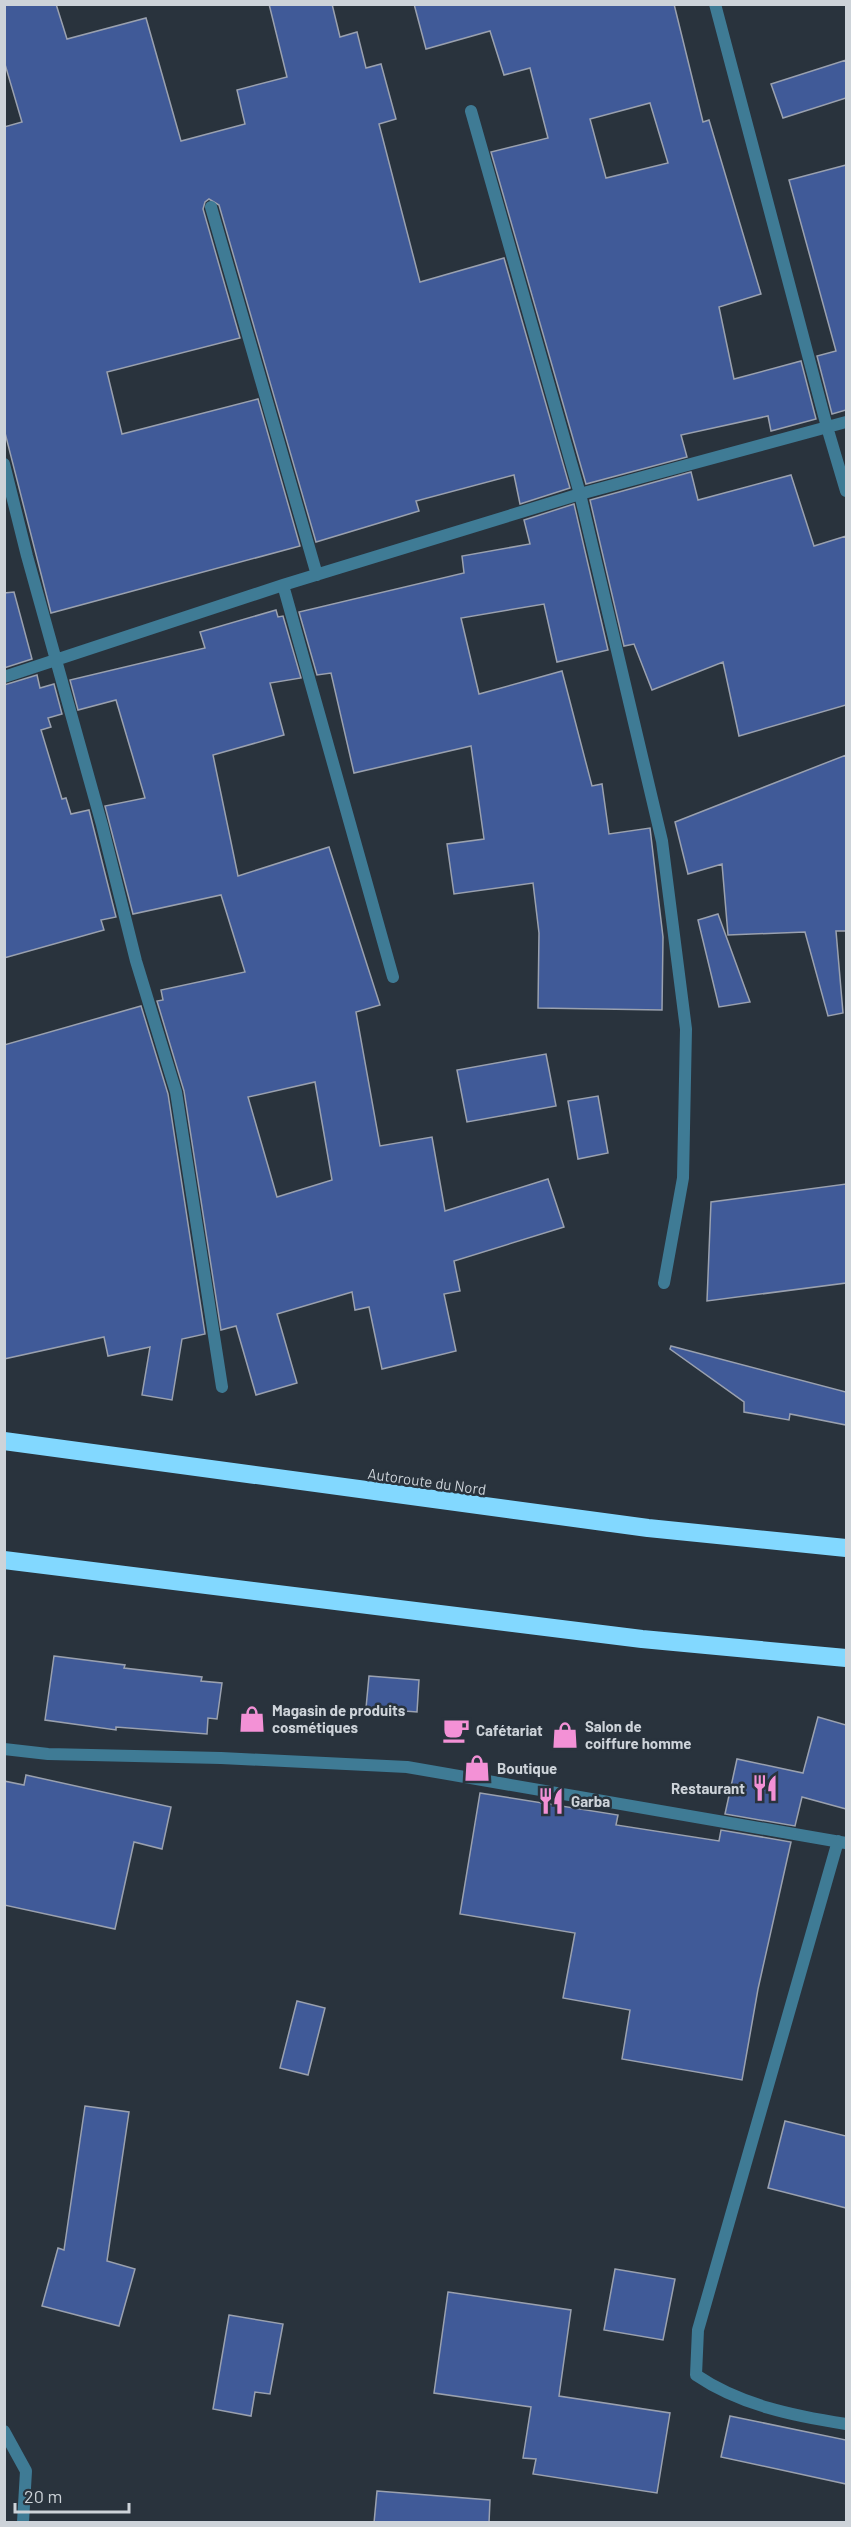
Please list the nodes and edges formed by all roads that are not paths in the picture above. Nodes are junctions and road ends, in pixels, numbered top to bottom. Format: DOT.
graph roads {
  1 [pos="714,4"];
  2 [pos="471,111"];
  3 [pos="211,207"];
  4 [pos="846,422"];
  5 [pos="827,428"];
  6 [pos="4,464"];
  7 [pos="846,491"];
  8 [pos="580,494"];
  9 [pos="317,575"];
  10 [pos="283,585"];
  11 [pos="56,661"];
  12 [pos="4,677"];
  13 [pos="393,976"];
  14 [pos="664,1283"];
  15 [pos="222,1387"];
  16 [pos="4,1441"];
  17 [pos="846,1548"];
  18 [pos="4,1560"];
  19 [pos="846,1658"];
  20 [pos="4,1749"];
  21 [pos="842,1842"];
  22 [pos="846,2424"];
  23 [pos="4,2431"];
  24 [pos="23,2523"];
  1 -- 5 [label="street"];
  2 -- 8 [label="street"];
  3 -- 9 [label="street"];
  4 -- 5 [label="street"];
  5 -- 7 [label="street"];
  5 -- 8 [label="street"];
  6 -- 11 [label="street"];
  8 -- 9 [label="street"];
  8 -- 14 [label="street"];
  9 -- 10 [label="street"];
  10 -- 11 [label="street"];
  10 -- 13 [label="street"];
  11 -- 12 [label="street"];
  11 -- 15 [label="street"];
  16 -- 17 [label="highway, Autoroute du Nord"];
  18 -- 19 [label="highway"];
  20 -- 21 [label="street"];
  21 -- 22 [label="street"];
  23 -- 24 [label="street"];
}
